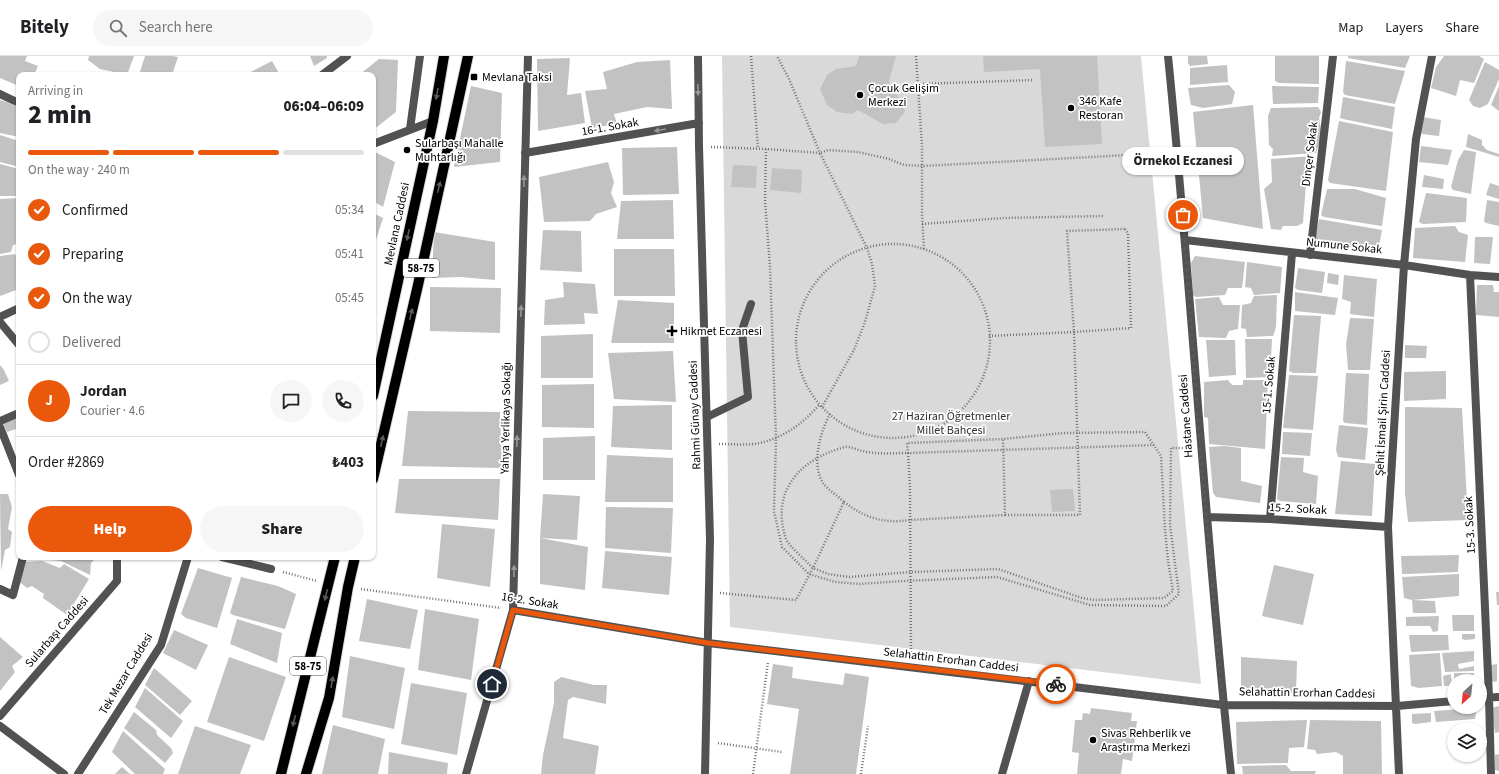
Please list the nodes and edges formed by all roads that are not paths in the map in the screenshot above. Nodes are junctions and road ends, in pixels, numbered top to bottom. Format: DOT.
graph roads {
  1 [pos="347,56"];
  2 [pos="420,56"];
  3 [pos="444,56"];
  4 [pos="468,56"];
  5 [pos="528,56"];
  6 [pos="698,56"];
  7 [pos="1168,56"];
  8 [pos="1333,56"];
  9 [pos="1432,56"];
  10 [pos="326,72"];
  11 [pos="0,94"];
  12 [pos="16,102"];
  13 [pos="433,121"];
  14 [pos="699,123"];
  15 [pos="410,129"];
  16 [pos="376,143"];
  17 [pos="525,153"];
  18 [pos="1186,240"];
  19 [pos="1292,253"];
  20 [pos="1310,255"];
  21 [pos="1404,265"];
  22 [pos="1470,275"];
  23 [pos="1499,277"];
  24 [pos="751,304"];
  25 [pos="16,309"];
  26 [pos="0,317"];
  27 [pos="0,322"];
  28 [pos="16,341"];
  29 [pos="376,382"];
  30 [pos="16,414"];
  31 [pos="707,417"];
  32 [pos="0,422"];
  33 [pos="0,427"];
  34 [pos="376,466"];
  35 [pos="16,467"];
  36 [pos="1206,517"];
  37 [pos="1270,519"];
  38 [pos="1388,527"];
  39 [pos="22,560"];
  40 [pos="117,560"];
  41 [pos="187,560"];
  42 [pos="234,560"];
  43 [pos="334,560"];
  44 [pos="354,560"];
  45 [pos="271,569"];
  46 [pos="0,589"];
  47 [pos="513,610"];
  48 [pos="708,643"];
  49 [pos="1029,681"];
  50 [pos="1489,697"];
  51 [pos="1499,697"];
  52 [pos="1447,702"];
  53 [pos="1223,705"];
  54 [pos="1397,706"];
  55 [pos="0,716"];
  56 [pos="0,726"];
  57 [pos="64,774"];
  58 [pos="78,774"];
  59 [pos="281,774"];
  60 [pos="306,774"];
  61 [pos="466,774"];
  62 [pos="705,774"];
  63 [pos="1002,774"];
  64 [pos="1231,774"];
  65 [pos="1399,774"];
  66 [pos="1491,774"];
  1 -- 10 [label="street"];
  2 -- 15 [label="street"];
  3 -- 13 [label="main road, Mevlana Caddesi / 58-75, one-way"];
  34 -- 4 [label="main road, 58-75, one-way"];
  5 -- 17 [label="street, Yahya Yerlikaya Sokağı"];
  6 -- 14 [label="street, Rahmi Günay Caddesi, one-way"];
  7 -- 18 [label="street, Hastane Caddesi"];
  8 -- 20 [label="street, Dinçer Sokak"];
  9 -- 21 [label="street, Şehit İsmail Şirin Caddesi"];
  11 -- 12 [label="street"];
  13 -- 15 [label="street"];
  13 -- 29 [label="main road, Mevlana Caddesi / 58-75, one-way"];
  14 -- 17 [label="street, 16-1. Sokak, one-way"];
  14 -- 31 [label="street, Rahmi Günay Caddesi"];
  15 -- 16 [label="street"];
  47 -- 17 [label="street, Yahya Yerlikaya Sokağı, one-way"];
  18 -- 19 [label="street, Numune Sokak"];
  18 -- 36 [label="street, Hastane Caddesi"];
  19 -- 20 [label="street, Numune Sokak"];
  19 -- 37 [label="street, 15-1. Sokak"];
  20 -- 21 [label="street, Numune Sokak"];
  21 -- 22 [label="street, Numune Sokak"];
  21 -- 38 [label="street, Şehit İsmail Şirin Caddesi"];
  22 -- 23 [label="street, Numune Sokak"];
  22 -- 50 [label="street, 15-3. Sokak"];
  24 -- 31 [label="street"];
  25 -- 26 [label="street"];
  27 -- 28 [label="street"];
  30 -- 32 [label="street"];
  31 -- 48 [label="street, Rahmi Günay Caddesi"];
  33 -- 35 [label="street"];
  36 -- 37 [label="street, 15-2. Sokak"];
  36 -- 53 [label="street, Hastane Caddesi"];
  37 -- 38 [label="street, 15-2. Sokak"];
  38 -- 54 [label="street, Şehit İsmail Şirin Caddesi"];
  39 -- 46 [label="street"];
  40 -- 55 [label="street, Sularbaşı Caddesi"];
  41 -- 58 [label="street, Tek Mezar Caddesi"];
  42 -- 45 [label="street"];
  43 -- 59 [label="main road, 58-75, one-way"];
  60 -- 44 [label="main road, 58-75, one-way"];
  47 -- 48 [label="street, 16-2. Sokak"];
  47 -- 61 [label="street, Yahya Yerlikaya Sokağı"];
  48 -- 49 [label="street, Selahattin Erorhan Caddesi"];
  48 -- 62 [label="street, Rahmi Günay Caddesi"];
  49 -- 53 [label="street, Selahattin Erorhan Caddesi"];
  49 -- 63 [label="street"];
  50 -- 51 [label="street"];
  50 -- 66 [label="street, 15-3. Sokak"];
  52 -- 54 [label="street, Selahattin Erorhan Caddesi"];
  53 -- 54 [label="street, Selahattin Erorhan Caddesi"];
  53 -- 64 [label="street, Hastane Caddesi"];
  54 -- 65 [label="street, Şehit İsmail Şirin Caddesi"];
  56 -- 57 [label="street"];
}
